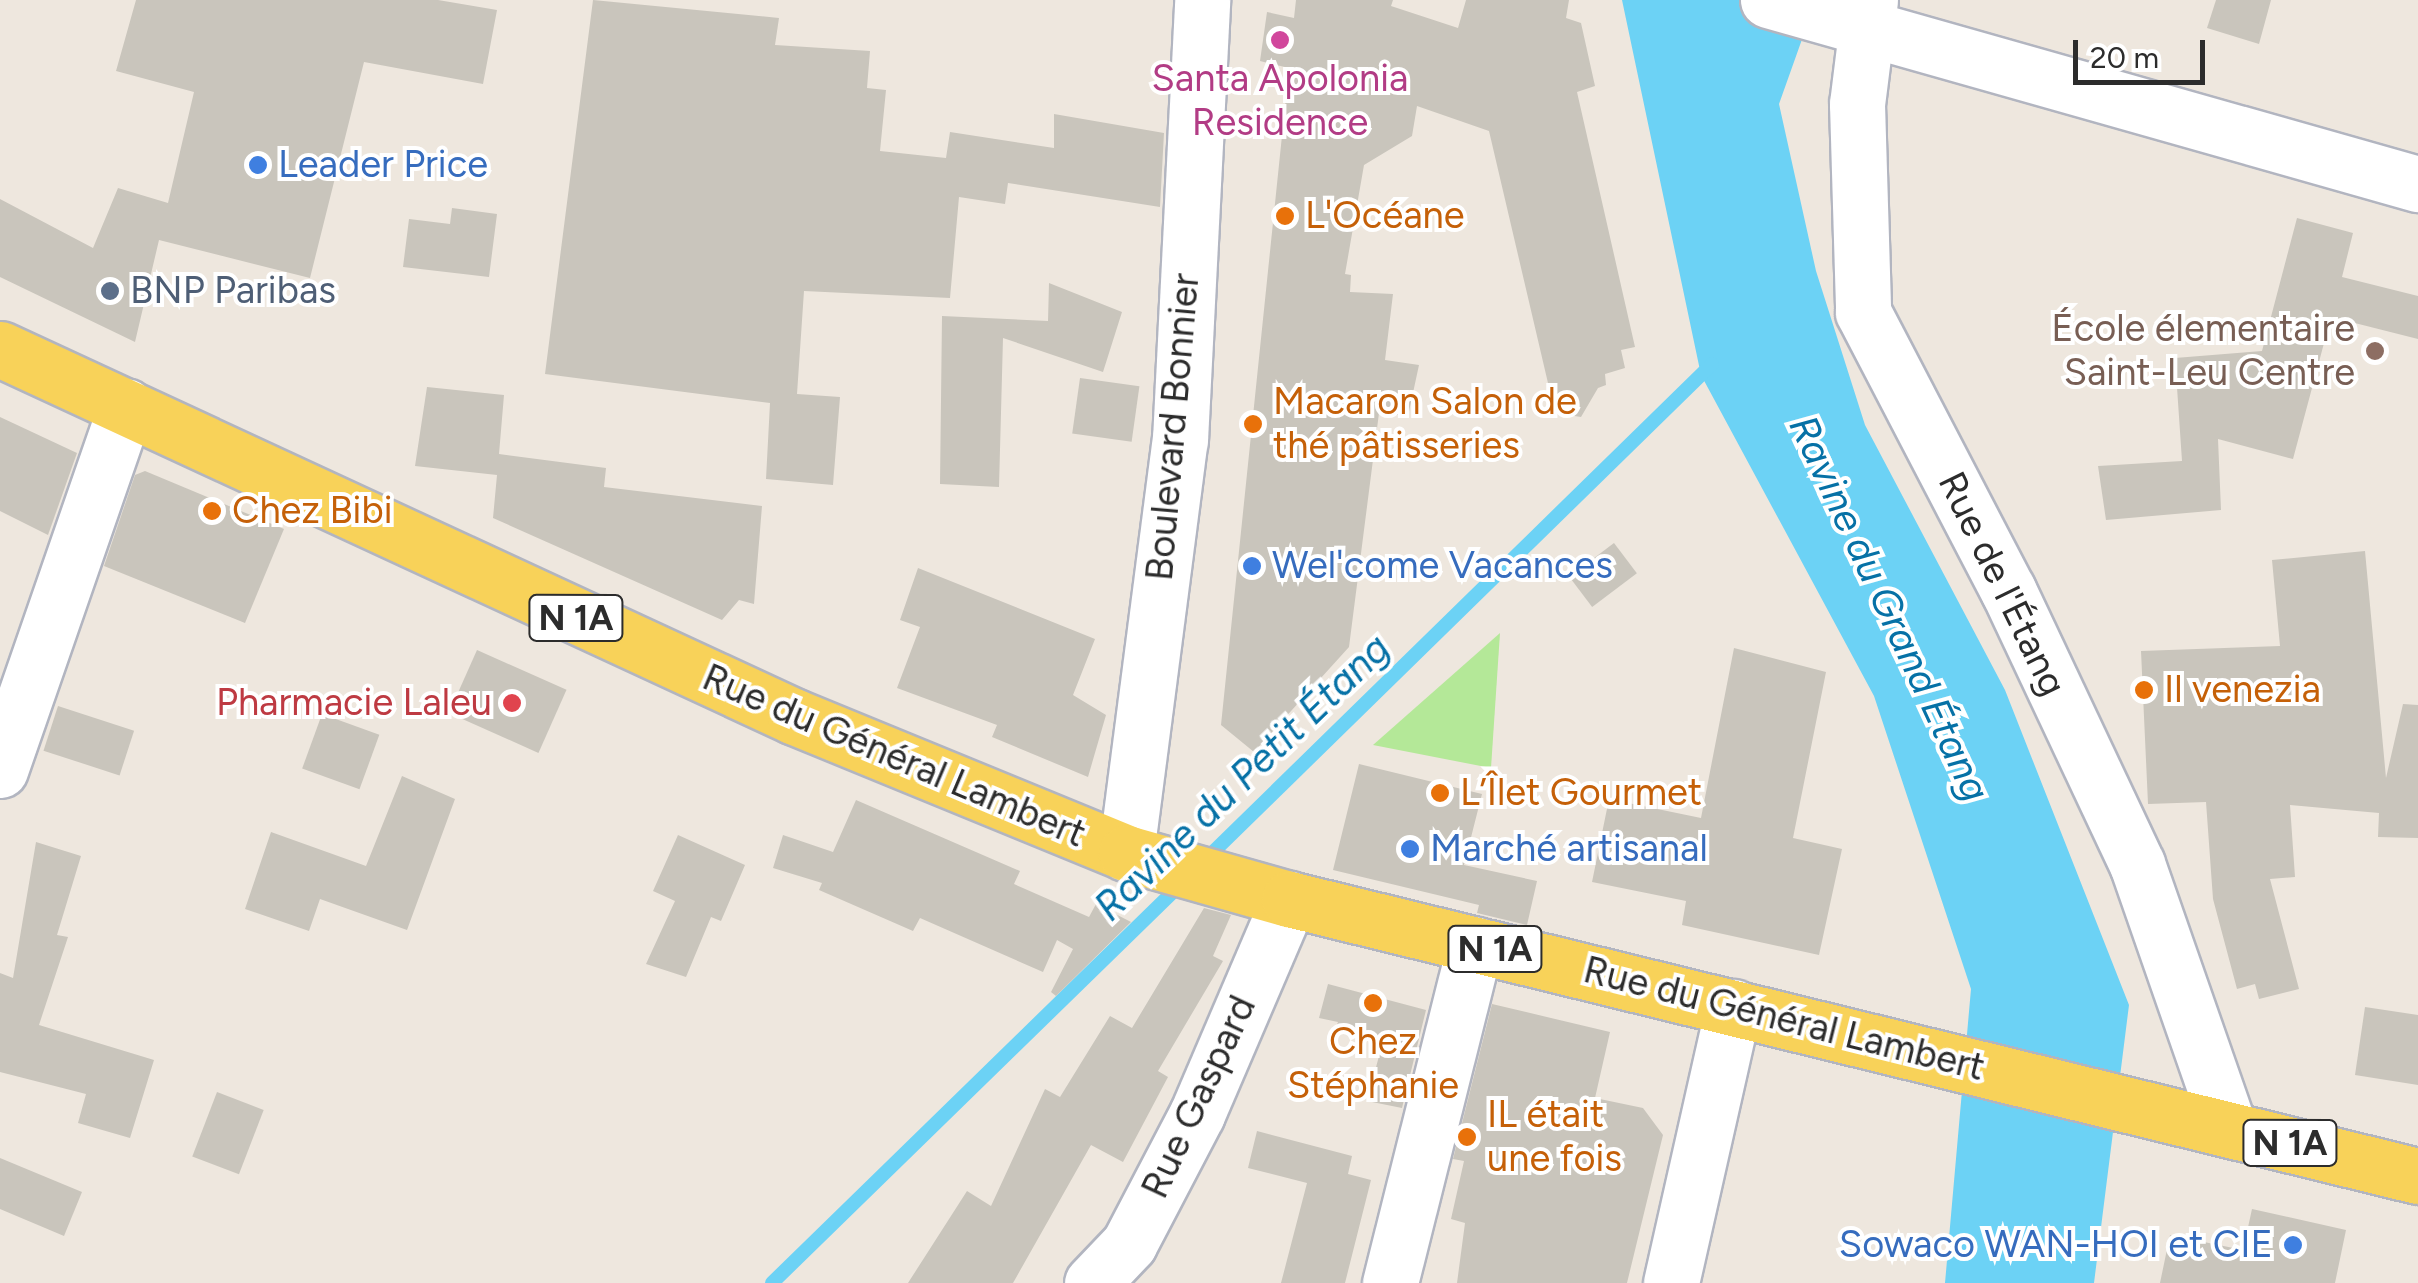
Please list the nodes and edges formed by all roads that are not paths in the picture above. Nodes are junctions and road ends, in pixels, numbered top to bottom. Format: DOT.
graph roads {
  1 [pos="1202,0"];
  2 [pos="1768,0"];
  3 [pos="1854,15"];
  4 [pos="2418,184"];
  5 [pos="0,349"];
  6 [pos="126,406"];
  7 [pos="0,770"];
  8 [pos="1144,858"];
  9 [pos="1273,895"];
  10 [pos="1475,944"];
  11 [pos="1733,1007"];
  12 [pos="2229,1128"];
  13 [pos="2418,1176"];
  14 [pos="1092,1283"];
  15 [pos="1390,1283"];
  16 [pos="1671,1283"];
  1 -- 8 [label="street, Boulevard Bonnier"];
  2 -- 3 [label="street"];
  3 -- 4 [label="street"];
  3 -- 12 [label="street, Rue de l'Étang"];
  5 -- 6 [label="main road, Rue du Général Lambert / N 1A"];
  6 -- 7 [label="street"];
  6 -- 8 [label="main road, Rue du Général Lambert / N 1A"];
  8 -- 9 [label="main road, Rue du Général Lambert / N 1A"];
  9 -- 10 [label="main road, Rue du Général Lambert / N 1A"];
  9 -- 14 [label="street, Rue Gaspard"];
  10 -- 11 [label="main road, Rue du Général Lambert / N 1A"];
  10 -- 15 [label="street"];
  11 -- 12 [label="main road, Rue du Général Lambert / N 1A"];
  11 -- 16 [label="street"];
  12 -- 13 [label="main road, Rue du Général Lambert / N 1A"];
}
